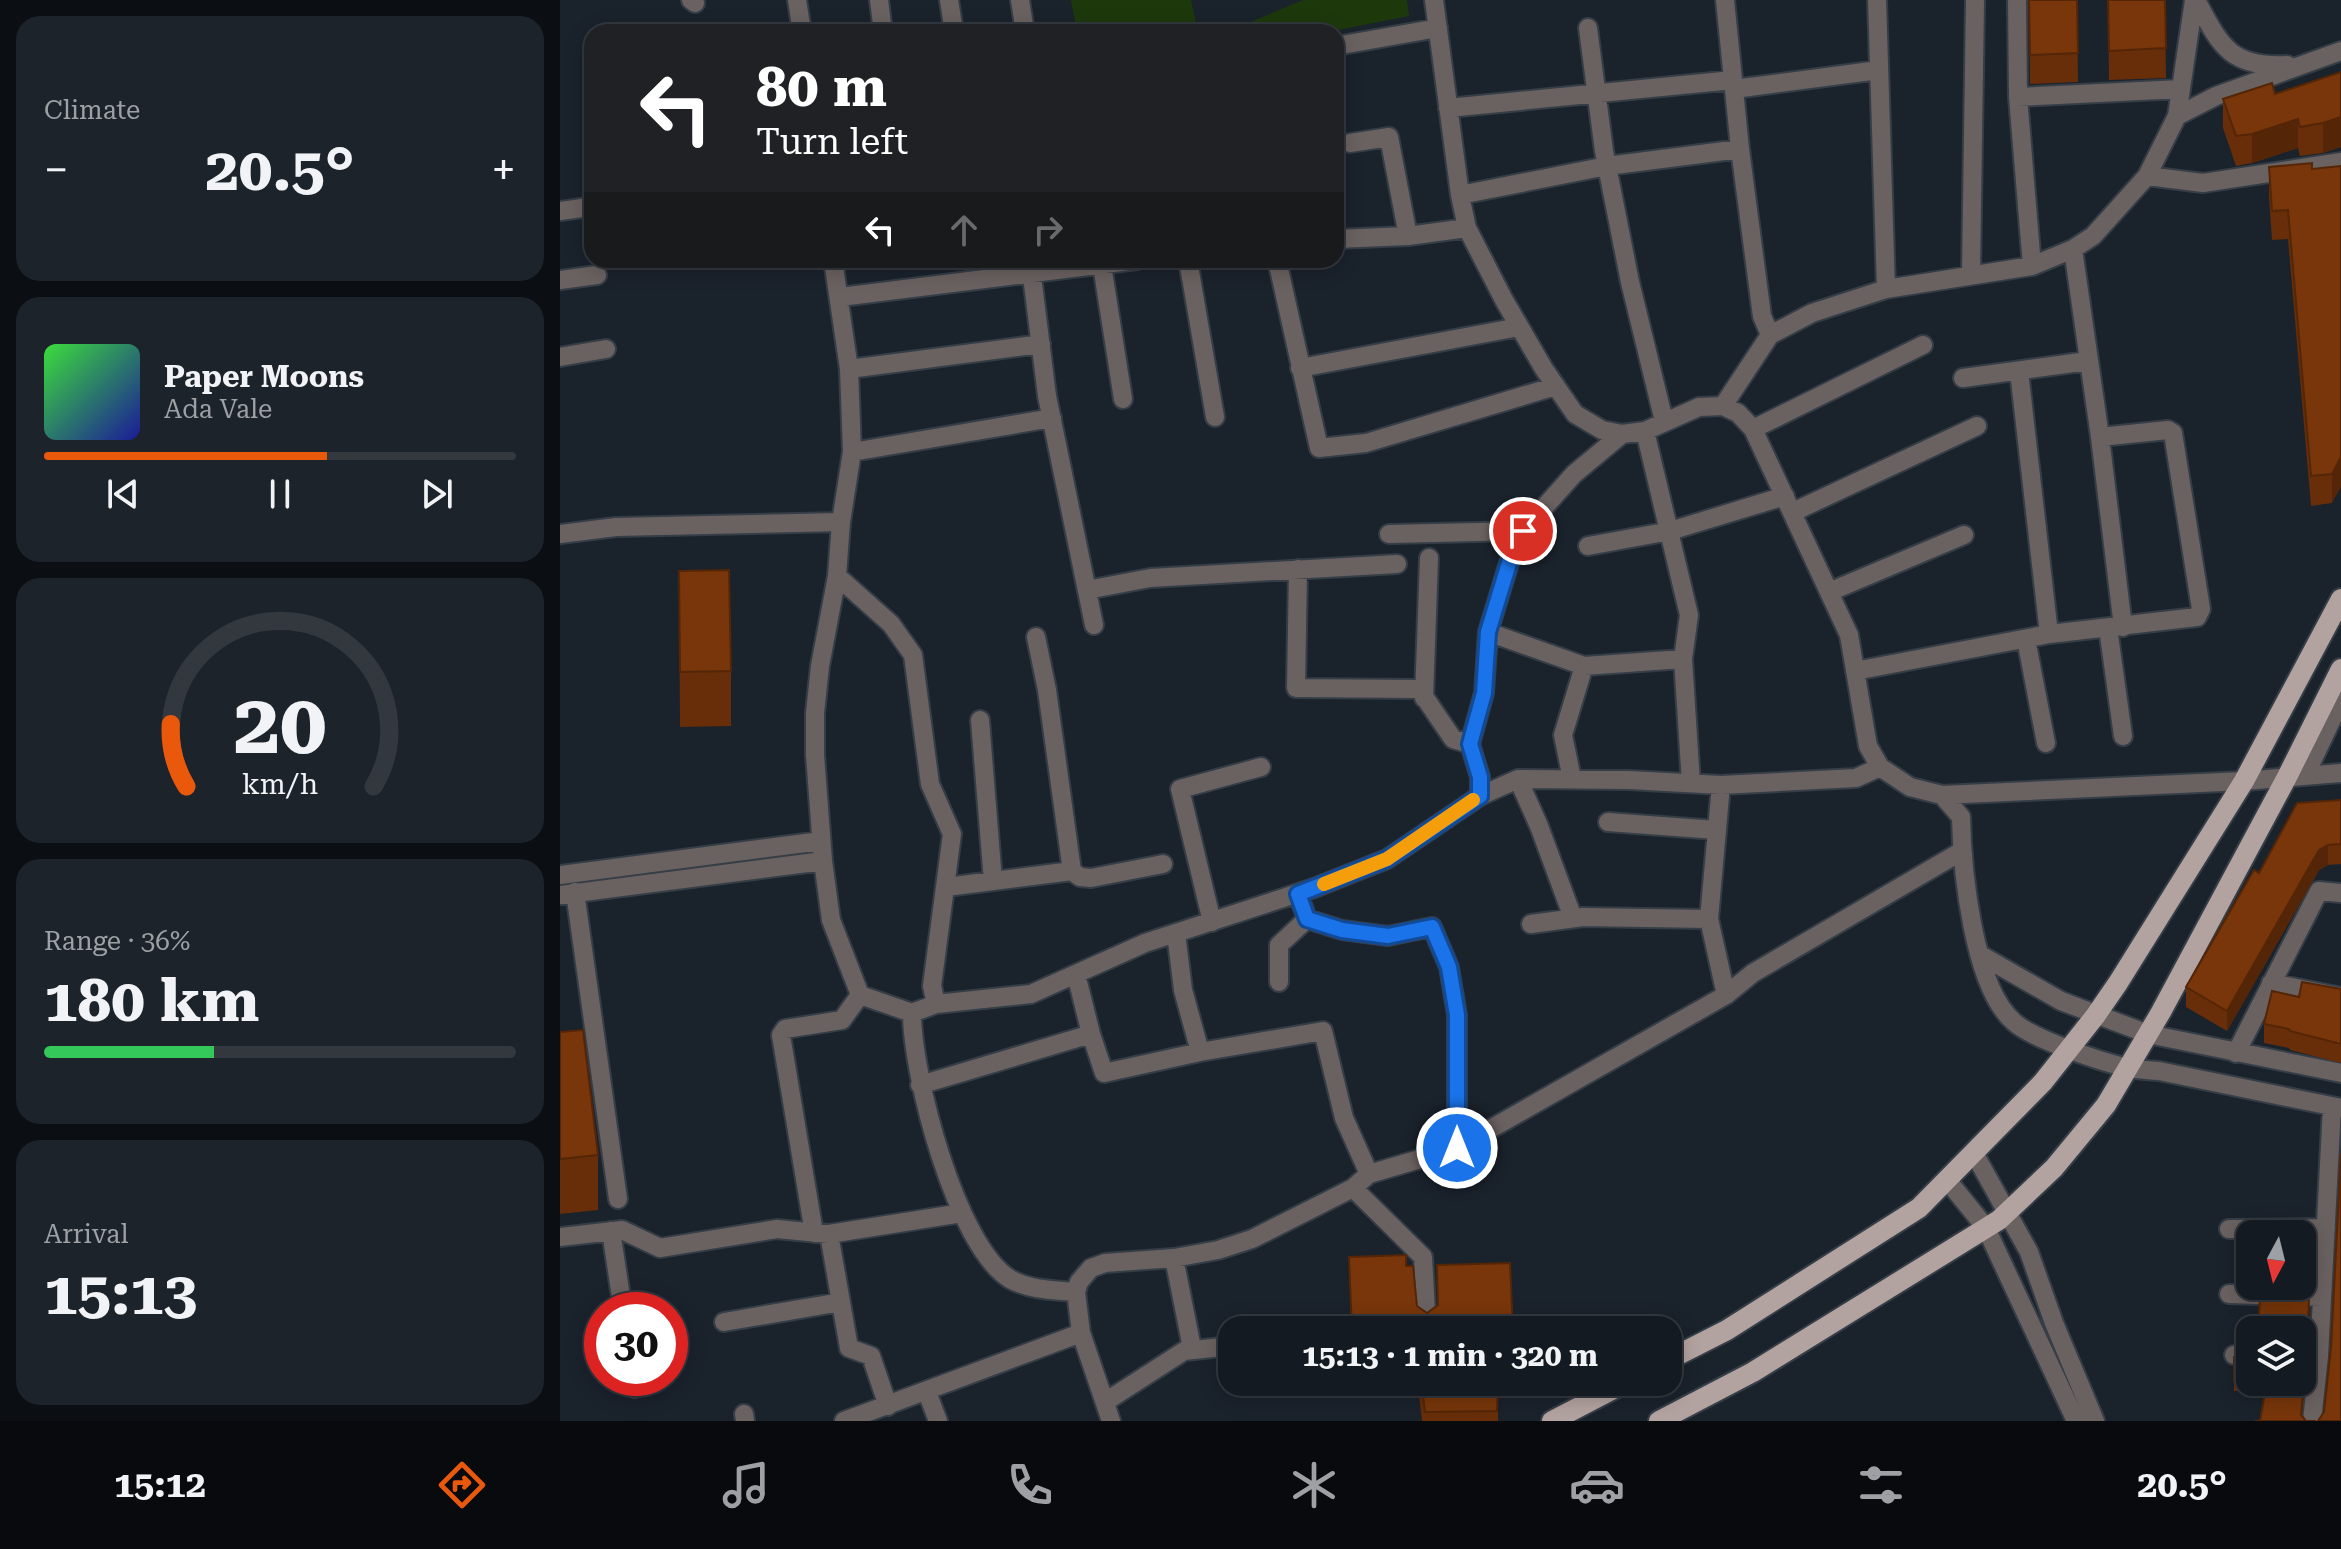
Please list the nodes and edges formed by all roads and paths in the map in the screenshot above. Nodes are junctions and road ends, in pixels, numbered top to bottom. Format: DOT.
graph roads {
  1 [pos="879,0"];
  2 [pos="949,0"];
  3 [pos="1020,0"];
  4 [pos="1434,0"];
  5 [pos="1725,0"];
  6 [pos="1877,0"];
  7 [pos="1975,0"];
  8 [pos="2017,0"];
  9 [pos="2195,0"];
  10 [pos="802,1"];
  11 [pos="802,24"];
  12 [pos="882,24"];
  13 [pos="953,24"];
  14 [pos="1024,24"];
  15 [pos="1438,28"];
  16 [pos="1588,28"];
  17 [pos="1344,45"];
  18 [pos="2341,51"];
  19 [pos="2302,64"];
  20 [pos="1879,70"];
  21 [pos="1733,84"];
  22 [pos="2181,89"];
  23 [pos="1595,93"];
  24 [pos="2018,97"];
  25 [pos="1448,108"];
  26 [pos="2177,116"];
  27 [pos="1350,143"];
  28 [pos="1740,149"];
  29 [pos="2341,162"];
  30 [pos="1607,166"];
  31 [pos="2147,176"];
  32 [pos="1460,195"];
  33 [pos="584,208"];
  34 [pos="560,211"];
  35 [pos="1467,228"];
  36 [pos="1408,236"];
  37 [pos="1344,239"];
  38 [pos="2073,249"];
  39 [pos="2032,266"];
  40 [pos="835,268"];
  41 [pos="1025,268"];
  42 [pos="1031,268"];
  43 [pos="1091,268"];
  44 [pos="1189,268"];
  45 [pos="1279,268"];
  46 [pos="597,275"];
  47 [pos="1971,275"];
  48 [pos="560,280"];
  49 [pos="1886,289"];
  50 [pos="840,297"];
  51 [pos="1519,327"];
  52 [pos="1770,335"];
  53 [pos="1041,344"];
  54 [pos="1923,345"];
  55 [pos="606,349"];
  56 [pos="560,357"];
  57 [pos="2088,361"];
  58 [pos="1300,368"];
  59 [pos="849,369"];
  60 [pos="2019,371"];
  61 [pos="1963,378"];
  62 [pos="1556,386"];
  63 [pos="1123,399"];
  64 [pos="1723,406"];
  65 [pos="1215,417"];
  66 [pos="1052,418"];
  67 [pos="1664,421"];
  68 [pos="1977,426"];
  69 [pos="1753,429"];
  70 [pos="1645,431"];
  71 [pos="1622,434"];
  72 [pos="2100,437"];
  73 [pos="852,452"];
  74 [pos="1789,504"];
  75 [pos="841,522"];
  76 [pos="1523,531"];
  77 [pos="1670,531"];
  78 [pos="560,534"];
  79 [pos="1389,534"];
  80 [pos="1964,535"];
  81 [pos="1588,546"];
  82 [pos="1429,558"];
  83 [pos="1397,564"];
  84 [pos="1298,569"];
  85 [pos="837,576"];
  86 [pos="1087,590"];
  87 [pos="1829,592"];
  88 [pos="2341,599"];
  89 [pos="1094,625"];
  90 [pos="2116,628"];
  91 [pos="1488,632"];
  92 [pos="2049,634"];
  93 [pos="1036,637"];
  94 [pos="2026,639"];
  95 [pos="1683,659"];
  96 [pos="1584,666"];
  97 [pos="2341,669"];
  98 [pos="1855,671"];
  99 [pos="1424,698"];
  100 [pos="2341,700"];
  101 [pos="980,720"];
  102 [pos="2123,736"];
  103 [pos="2046,743"];
  104 [pos="1470,744"];
  105 [pos="1261,767"];
  106 [pos="1880,767"];
  107 [pos="2341,773"];
  108 [pos="2296,776"];
  109 [pos="1518,779"];
  110 [pos="1572,779"];
  111 [pos="2244,781"];
  112 [pos="1691,783"];
  113 [pos="1721,785"];
  114 [pos="1942,795"];
  115 [pos="1480,796"];
  116 [pos="1608,822"];
  117 [pos="1716,830"];
  118 [pos="821,841"];
  119 [pos="1962,851"];
  120 [pos="823,861"];
  121 [pos="1163,864"];
  122 [pos="1072,871"];
  123 [pos="560,875"];
  124 [pos="993,881"];
  125 [pos="946,887"];
  126 [pos="2341,893"];
  127 [pos="568,894"];
  128 [pos="1298,894"];
  129 [pos="1573,918"];
  130 [pos="1307,919"];
  131 [pos="1709,919"];
  132 [pos="1212,922"];
  133 [pos="1531,924"];
  134 [pos="1176,933"];
  135 [pos="1979,954"];
  136 [pos="1076,974"];
  137 [pos="1279,982"];
  138 [pos="2271,983"];
  139 [pos="860,995"];
  140 [pos="1726,995"];
  141 [pos="2341,997"];
  142 [pos="936,1004"];
  143 [pos="912,1013"];
  144 [pos="2096,1015"];
  145 [pos="1091,1034"];
  146 [pos="2148,1034"];
  147 [pos="2071,1048"];
  148 [pos="1200,1052"];
  149 [pos="2236,1053"];
  150 [pos="2128,1068"];
  151 [pos="2341,1073"];
  152 [pos="920,1085"];
  153 [pos="2336,1107"];
  154 [pos="1457,1148"];
  155 [pos="1974,1153"];
  156 [pos="1369,1174"];
  157 [pos="1948,1181"];
  158 [pos="1353,1188"];
  159 [pos="618,1199"];
  160 [pos="2008,1211"];
  161 [pos="962,1213"];
  162 [pos="1986,1228"];
  163 [pos="2326,1228"];
  164 [pos="2229,1229"];
  165 [pos="611,1231"];
  166 [pos="822,1234"];
  167 [pos="560,1237"];
  168 [pos="2333,1251"];
  169 [pos="1174,1258"];
  170 [pos="620,1292"];
  171 [pos="1076,1292"];
  172 [pos="2229,1294"];
  173 [pos="2322,1297"];
  174 [pos="841,1302"];
  175 [pos="1426,1316"];
  176 [pos="724,1322"];
  177 [pos="2316,1326"];
  178 [pos="1081,1333"];
  179 [pos="1218,1347"];
  180 [pos="1192,1348"];
  181 [pos="1682,1353"];
  182 [pos="927,1392"];
  183 [pos="1600,1396"];
  184 [pos="2311,1396"];
  185 [pos="1105,1402"];
  186 [pos="888,1406"];
  187 [pos="851,1420"];
  188 [pos="938,1421"];
  189 [pos="1111,1421"];
  190 [pos="1552,1421"];
  191 [pos="1659,1421"];
  192 [pos="2076,1421"];
  193 [pos="2095,1421"];
  194 [pos="2312,1421"];
  1 -- 12 [label="street"];
  2 -- 13 [label="street"];
  3 -- 14 [label="street"];
  4 -- 15 [label="street"];
  5 -- 21 [label="street"];
  6 -- 20 [label="street"];
  7 -- 47 [label="street"];
  8 -- 24 [label="street"];
  9 -- 19 [label="street"];
  9 -- 22 [label="street"];
  10 -- 11 [label="street"];
  15 -- 17 [label="street"];
  15 -- 25 [label="street"];
  16 -- 23 [label="street"];
  18 -- 19 [label="street"];
  19 -- 26 [label="street"];
  20 -- 21 [label="street"];
  20 -- 49 [label="street"];
  21 -- 23 [label="street"];
  21 -- 28 [label="street"];
  22 -- 24 [label="street"];
  22 -- 26 [label="street"];
  23 -- 25 [label="street"];
  23 -- 30 [label="street"];
  24 -- 39 [label="street"];
  25 -- 32 [label="street"];
  26 -- 31 [label="street"];
  27 -- 36 [label="street"];
  28 -- 30 [label="street"];
  28 -- 52 [label="street"];
  29 -- 31 [label="street"];
  30 -- 32 [label="street"];
  30 -- 67 [label="street"];
  31 -- 38 [label="street"];
  32 -- 35 [label="street"];
  33 -- 34 [label="street"];
  35 -- 36 [label="street"];
  35 -- 51 [label="street"];
  36 -- 37 [label="street"];
  38 -- 39 [label="street"];
  38 -- 57 [label="street"];
  39 -- 47 [label="street"];
  40 -- 50 [label="street"];
  41 -- 50 [label="street"];
  42 -- 53 [label="street"];
  43 -- 63 [label="street"];
  44 -- 65 [label="street"];
  45 -- 58 [label="street"];
  46 -- 48 [label="street"];
  47 -- 49 [label="street"];
  49 -- 52 [label="street"];
  50 -- 59 [label="street"];
  51 -- 58 [label="street"];
  51 -- 62 [label="street"];
  52 -- 64 [label="street"];
  53 -- 59 [label="street"];
  53 -- 66 [label="street"];
  54 -- 69 [label="street"];
  55 -- 56 [label="street"];
  57 -- 60 [label="street"];
  57 -- 72 [label="street"];
  58 -- 62 [label="street"];
  59 -- 73 [label="street"];
  60 -- 61 [label="street"];
  60 -- 92 [label="street"];
  62 -- 71 [label="street"];
  64 -- 67 [label="street"];
  64 -- 69 [label="street"];
  66 -- 73 [label="street"];
  66 -- 86 [label="street"];
  67 -- 70 [label="street"];
  68 -- 74 [label="street"];
  69 -- 74 [label="street"];
  70 -- 71 [label="street"];
  70 -- 77 [label="street"];
  71 -- 76 [label="street"];
  72 -- 90 [label="street"];
  72 -- 90 [label="street"];
  73 -- 75 [label="street"];
  74 -- 77 [label="street"];
  74 -- 87 [label="street"];
  75 -- 78 [label="street"];
  75 -- 85 [label="street"];
  76 -- 79 [label="street"];
  76 -- 91 [label="street"];
  77 -- 81 [label="street"];
  77 -- 95 [label="street"];
  80 -- 87 [label="street"];
  82 -- 99 [label="street"];
  83 -- 84 [label="street"];
  84 -- 86 [label="street"];
  84 -- 99 [label="street"];
  85 -- 118 [label="street"];
  85 -- 125 [label="street"];
  86 -- 89 [label="street"];
  87 -- 98 [label="street"];
  88 -- 111 [label="main road"];
  90 -- 92 [label="street"];
  90 -- 102 [label="street"];
  91 -- 96 [label="street"];
  91 -- 104 [label="street"];
  92 -- 94 [label="street"];
  93 -- 122 [label="street"];
  94 -- 98 [label="street"];
  94 -- 103 [label="street"];
  95 -- 96 [label="street"];
  95 -- 112 [label="street"];
  96 -- 110 [label="street"];
  97 -- 108 [label="main road"];
  98 -- 106 [label="street"];
  99 -- 104 [label="street"];
  100 -- 108 [label="street"];
  101 -- 124 [label="street"];
  104 -- 115 [label="street"];
  105 -- 132 [label="street"];
  106 -- 113 [label="street"];
  106 -- 114 [label="street"];
  107 -- 108 [label="street"];
  108 -- 111 [label="street"];
  108 -- 146 [label="main road"];
  109 -- 110 [label="street"];
  109 -- 115 [label="street"];
  109 -- 129 [label="street"];
  110 -- 112 [label="street"];
  111 -- 114 [label="street"];
  111 -- 144 [label="main road"];
  112 -- 113 [label="street"];
  113 -- 117 [label="street"];
  114 -- 119 [label="street"];
  115 -- 128 [label="street"];
  116 -- 117 [label="street"];
  117 -- 131 [label="street"];
  118 -- 120 [label="street"];
  118 -- 123 [label="street"];
  119 -- 135 [label="street"];
  119 -- 140 [label="street"];
  120 -- 127 [label="street"];
  120 -- 139 [label="street"];
  121 -- 122 [label="street"];
  122 -- 124 [label="street"];
  124 -- 125 [label="street"];
  125 -- 142 [label="street"];
  126 -- 138 [label="street"];
  127 -- 159 [label="street"];
  128 -- 130 [label="street"];
  128 -- 132 [label="street"];
  129 -- 131 [label="street"];
  129 -- 133 [label="street"];
  130 -- 137 [label="street"];
  130 -- 154 [label="street"];
  131 -- 140 [label="street"];
  132 -- 134 [label="street"];
  134 -- 136 [label="street"];
  134 -- 148 [label="street"];
  135 -- 144 [label="street"];
  135 -- 147 [label="street"];
  136 -- 142 [label="street"];
  136 -- 145 [label="street"];
  138 -- 141 [label="street"];
  138 -- 149 [label="street"];
  139 -- 143 [label="street"];
  139 -- 166 [label="street"];
  140 -- 154 [label="street"];
  142 -- 143 [label="street"];
  143 -- 152 [label="street"];
  144 -- 146 [label="street"];
  144 -- 147 [label="main road"];
  145 -- 148 [label="street"];
  145 -- 152 [label="street"];
  146 -- 149 [label="street"];
  146 -- 150 [label="main road"];
  147 -- 150 [label="street"];
  147 -- 155 [label="main road"];
  148 -- 156 [label="street"];
  149 -- 151 [label="street"];
  150 -- 153 [label="street"];
  150 -- 160 [label="main road"];
  152 -- 161 [label="street"];
  153 -- 163 [label="street"];
  154 -- 156 [label="street"];
  155 -- 157 [label="main road"];
  155 -- 160 [label="street"];
  156 -- 158 [label="street"];
  157 -- 162 [label="street"];
  157 -- 181 [label="main road"];
  158 -- 169 [label="street"];
  158 -- 175 [label="street"];
  160 -- 162 [label="main road"];
  160 -- 193 [label="street"];
  161 -- 166 [label="street"];
  161 -- 171 [label="street"];
  162 -- 191 [label="main road"];
  162 -- 192 [label="street"];
  163 -- 164 [label="street"];
  163 -- 168 [label="street"];
  165 -- 166 [label="street"];
  165 -- 167 [label="street"];
  165 -- 170 [label="street"];
  166 -- 174 [label="street"];
  168 -- 173 [label="street"];
  169 -- 171 [label="street"];
  169 -- 180 [label="street"];
  171 -- 178 [label="street"];
  172 -- 173 [label="street"];
  173 -- 177 [label="street"];
  174 -- 176 [label="street"];
  174 -- 186 [label="street"];
  178 -- 182 [label="street"];
  178 -- 185 [label="street"];
  179 -- 180 [label="street"];
  180 -- 185 [label="street"];
  182 -- 186 [label="street"];
  182 -- 188 [label="street"];
  183 -- 190 [label="main road"];
  184 -- 194 [label="street"];
  185 -- 189 [label="street"];
  186 -- 187 [label="street"];
}
